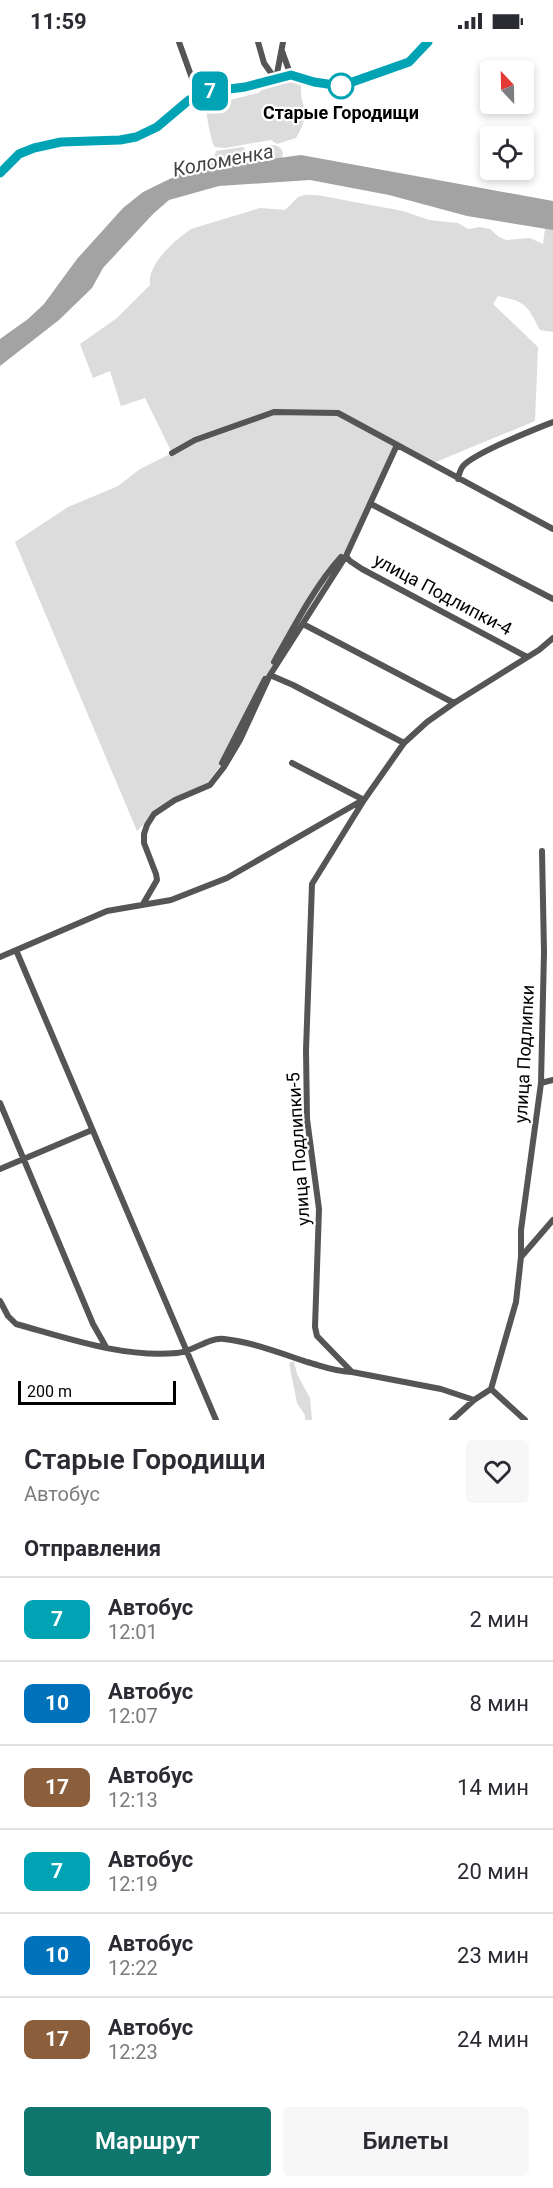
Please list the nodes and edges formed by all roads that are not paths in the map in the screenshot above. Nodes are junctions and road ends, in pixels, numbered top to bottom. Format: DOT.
graph roads {
  1 [pos="179,42"];
  2 [pos="258,42"];
  3 [pos="429,42"];
  4 [pos="282,45"];
  5 [pos="291,75"];
  6 [pos="276,80"];
  7 [pos="198,95"];
  8 [pos="0,173"];
  9 [pos="553,422"];
  10 [pos="397,445"];
  11 [pos="172,453"];
  12 [pos="458,479"];
  13 [pos="371,504"];
  14 [pos="553,529"];
  15 [pos="347,553"];
  16 [pos="553,599"];
  17 [pos="303,624"];
  18 [pos="553,638"];
  19 [pos="527,657"];
  20 [pos="270,675"];
  21 [pos="454,703"];
  22 [pos="404,743"];
  23 [pos="292,763"];
  24 [pos="210,785"];
  25 [pos="364,800"];
  26 [pos="542,851"];
  27 [pos="144,904"];
  28 [pos="16,950"];
  29 [pos="0,957"];
  30 [pos="553,1080"];
  31 [pos="541,1083"];
  32 [pos="0,1103"];
  33 [pos="92,1130"];
  34 [pos="23,1159"];
  35 [pos="0,1169"];
  36 [pos="553,1220"];
  37 [pos="522,1257"];
  38 [pos="0,1301"];
  39 [pos="106,1347"];
  40 [pos="187,1352"];
  41 [pos="352,1372"];
  42 [pos="491,1389"];
  43 [pos="474,1400"];
  44 [pos="216,1420"];
  45 [pos="452,1420"];
  46 [pos="525,1420"];
  1 -- 7 [label="street"];
  2 -- 6 [label="street"];
  3 -- 5 [label="street"];
  4 -- 5 [label="street"];
  4 -- 6 [label="street"];
  5 -- 6 [label="street"];
  6 -- 7 [label="street"];
  7 -- 8 [label="street"];
  9 -- 12 [label="street"];
  10 -- 11 [label="street"];
  10 -- 12 [label="street"];
  10 -- 13 [label="street"];
  12 -- 14 [label="street"];
  13 -- 15 [label="street"];
  13 -- 16 [label="street"];
  15 -- 17 [label="street"];
  15 -- 19 [label="street, улица Подлипки-4"];
  15 -- 24 [label="street"];
  17 -- 20 [label="street"];
  17 -- 21 [label="street"];
  18 -- 19 [label="street, улица Подлипки-4"];
  19 -- 21 [label="street, улица Подлипки-4"];
  20 -- 22 [label="street"];
  20 -- 24 [label="street"];
  21 -- 22 [label="street, улица Подлипки-4"];
  22 -- 25 [label="street, улица Подлипки-4"];
  23 -- 25 [label="street"];
  24 -- 27 [label="street"];
  25 -- 27 [label="street"];
  25 -- 41 [label="street, улица Подлипки-5"];
  26 -- 31 [label="street, улица Подлипки"];
  27 -- 28 [label="street"];
  28 -- 29 [label="street"];
  28 -- 33 [label="street"];
  30 -- 31 [label="street"];
  31 -- 37 [label="street, улица Подлипки"];
  32 -- 34 [label="street"];
  33 -- 34 [label="street"];
  33 -- 40 [label="street"];
  34 -- 35 [label="street"];
  34 -- 39 [label="street"];
  36 -- 37 [label="street"];
  37 -- 42 [label="street, улица Подлипки"];
  38 -- 39 [label="street"];
  39 -- 40 [label="street"];
  40 -- 41 [label="street"];
  40 -- 44 [label="street"];
  41 -- 43 [label="street"];
  42 -- 43 [label="street"];
  42 -- 46 [label="street"];
  43 -- 45 [label="street"];
}
